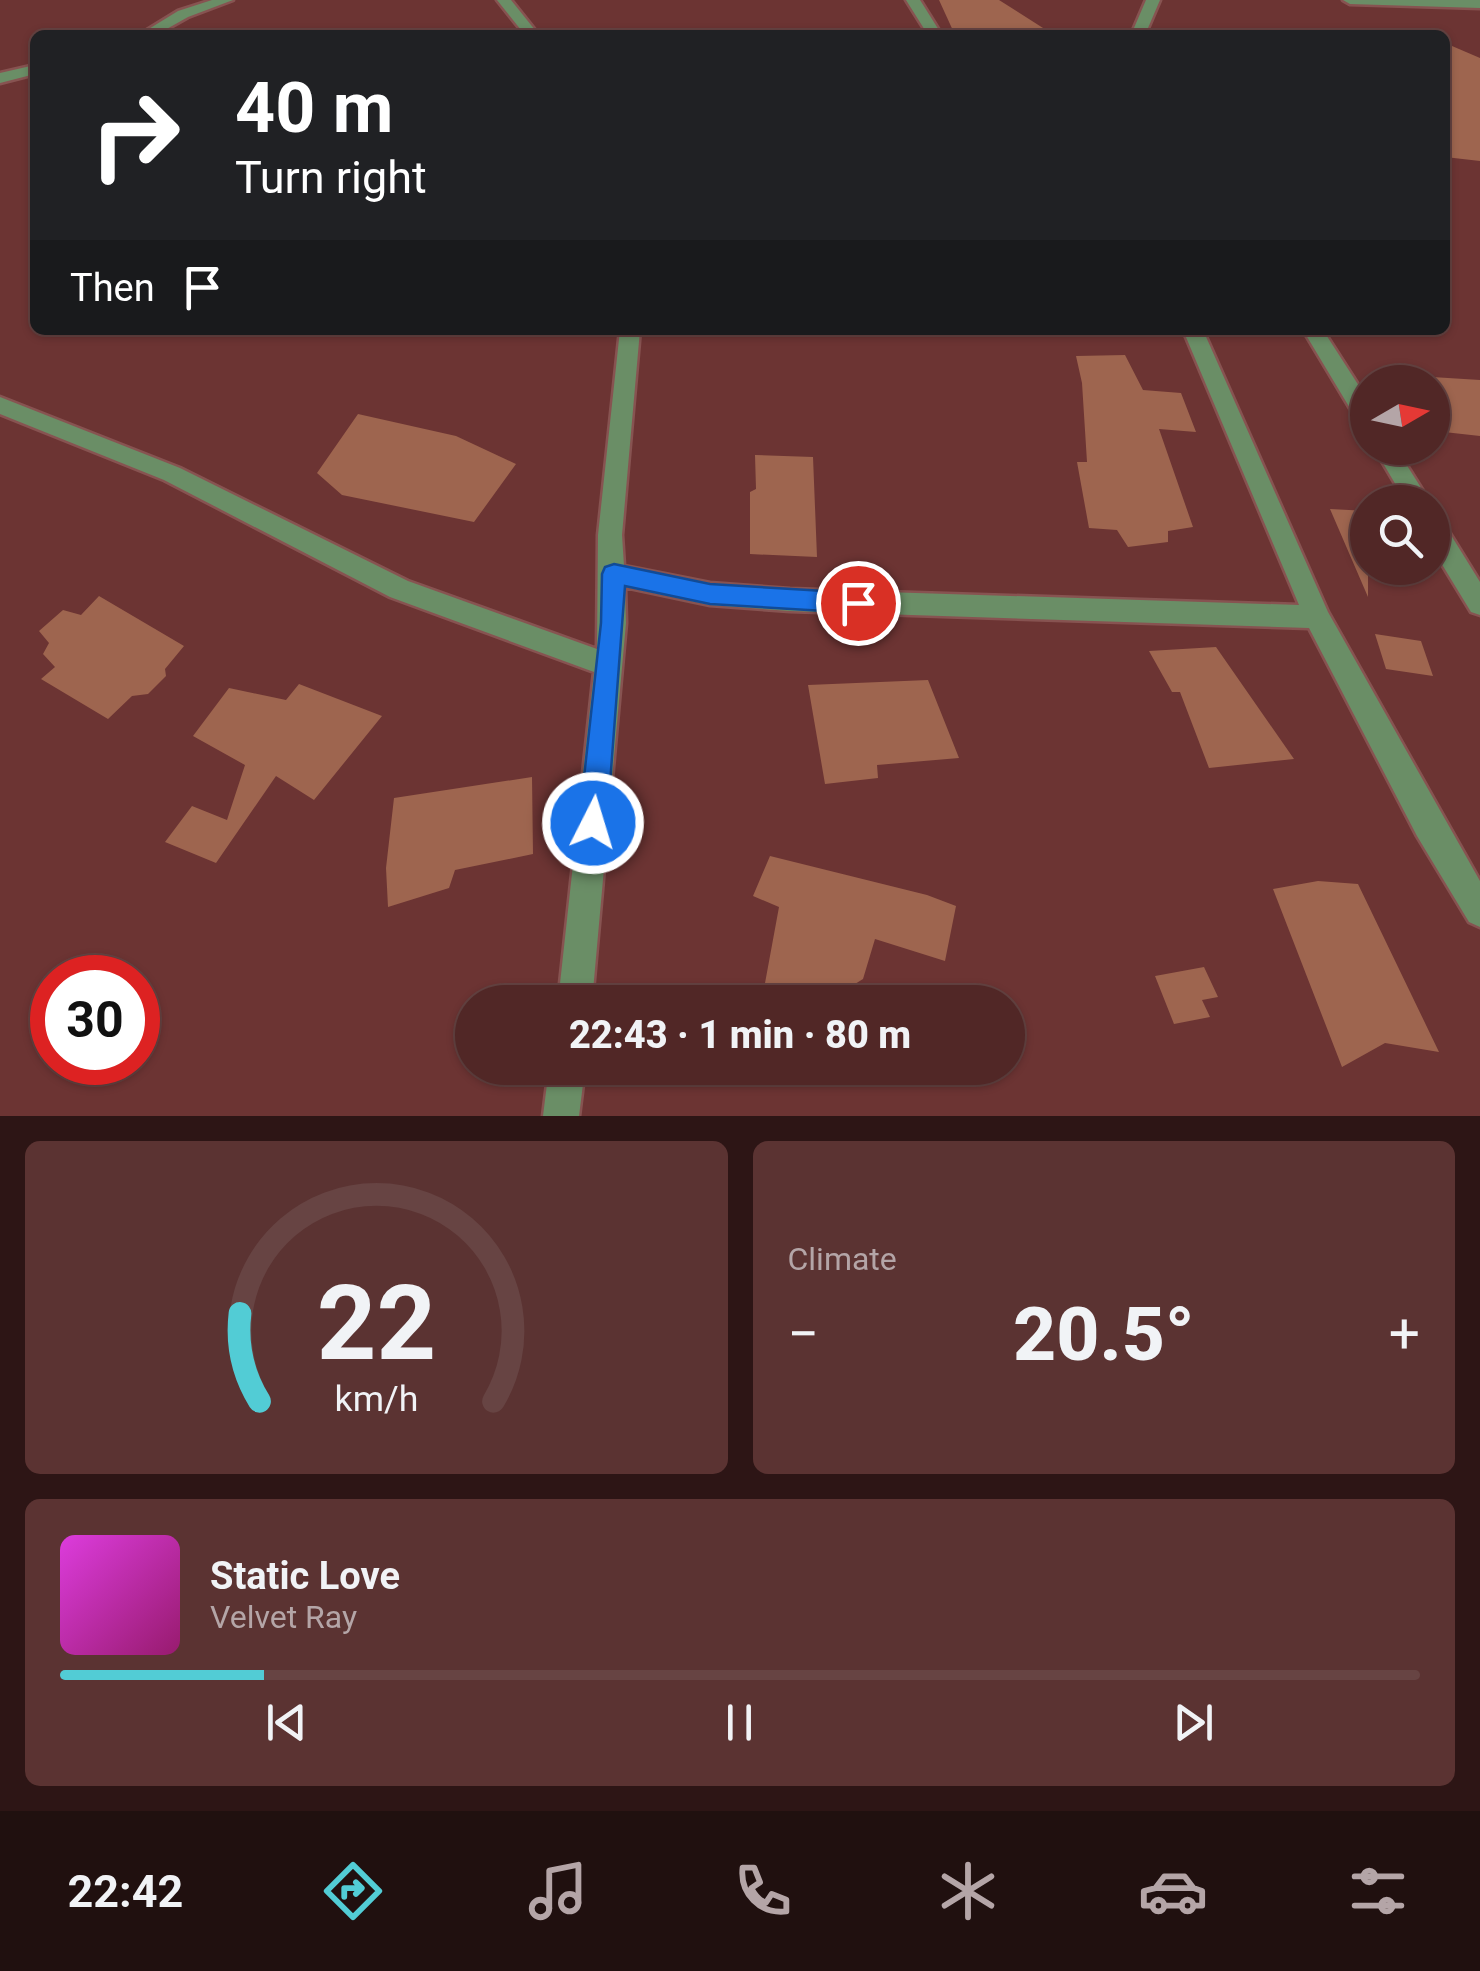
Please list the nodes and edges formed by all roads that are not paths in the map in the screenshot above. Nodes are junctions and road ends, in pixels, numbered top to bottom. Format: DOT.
graph roads {
  1 [pos="226,0"];
  2 [pos="504,0"];
  3 [pos="914,0"];
  4 [pos="1153,0"];
  5 [pos="1350,0"];
  6 [pos="1480,4"];
  7 [pos="155,30"];
  8 [pos="528,30"];
  9 [pos="931,30"];
  10 [pos="1140,30"];
  11 [pos="30,70"];
  12 [pos="0,78"];
  13 [pos="630,335"];
  14 [pos="1196,335"];
  15 [pos="1316,335"];
  16 [pos="1350,390"];
  17 [pos="0,404"];
  18 [pos="1450,555"];
  19 [pos="614,574"];
  20 [pos="1480,604"];
  21 [pos="1317,617"];
  22 [pos="608,665"];
  23 [pos="1480,912"];
  24 [pos="577,985"];
  25 [pos="565,1085"];
  26 [pos="560,1116"];
  1 -- 7 [label="street"];
  2 -- 8 [label="street"];
  3 -- 9 [label="street"];
  4 -- 10 [label="street"];
  5 -- 6 [label="street"];
  11 -- 12 [label="street"];
  13 -- 19 [label="street"];
  14 -- 21 [label="street"];
  15 -- 16 [label="street"];
  17 -- 22 [label="street"];
  18 -- 20 [label="street"];
  19 -- 21 [label="street"];
  19 -- 22 [label="street"];
  21 -- 23 [label="street"];
  22 -- 24 [label="street"];
  25 -- 26 [label="street"];
}
